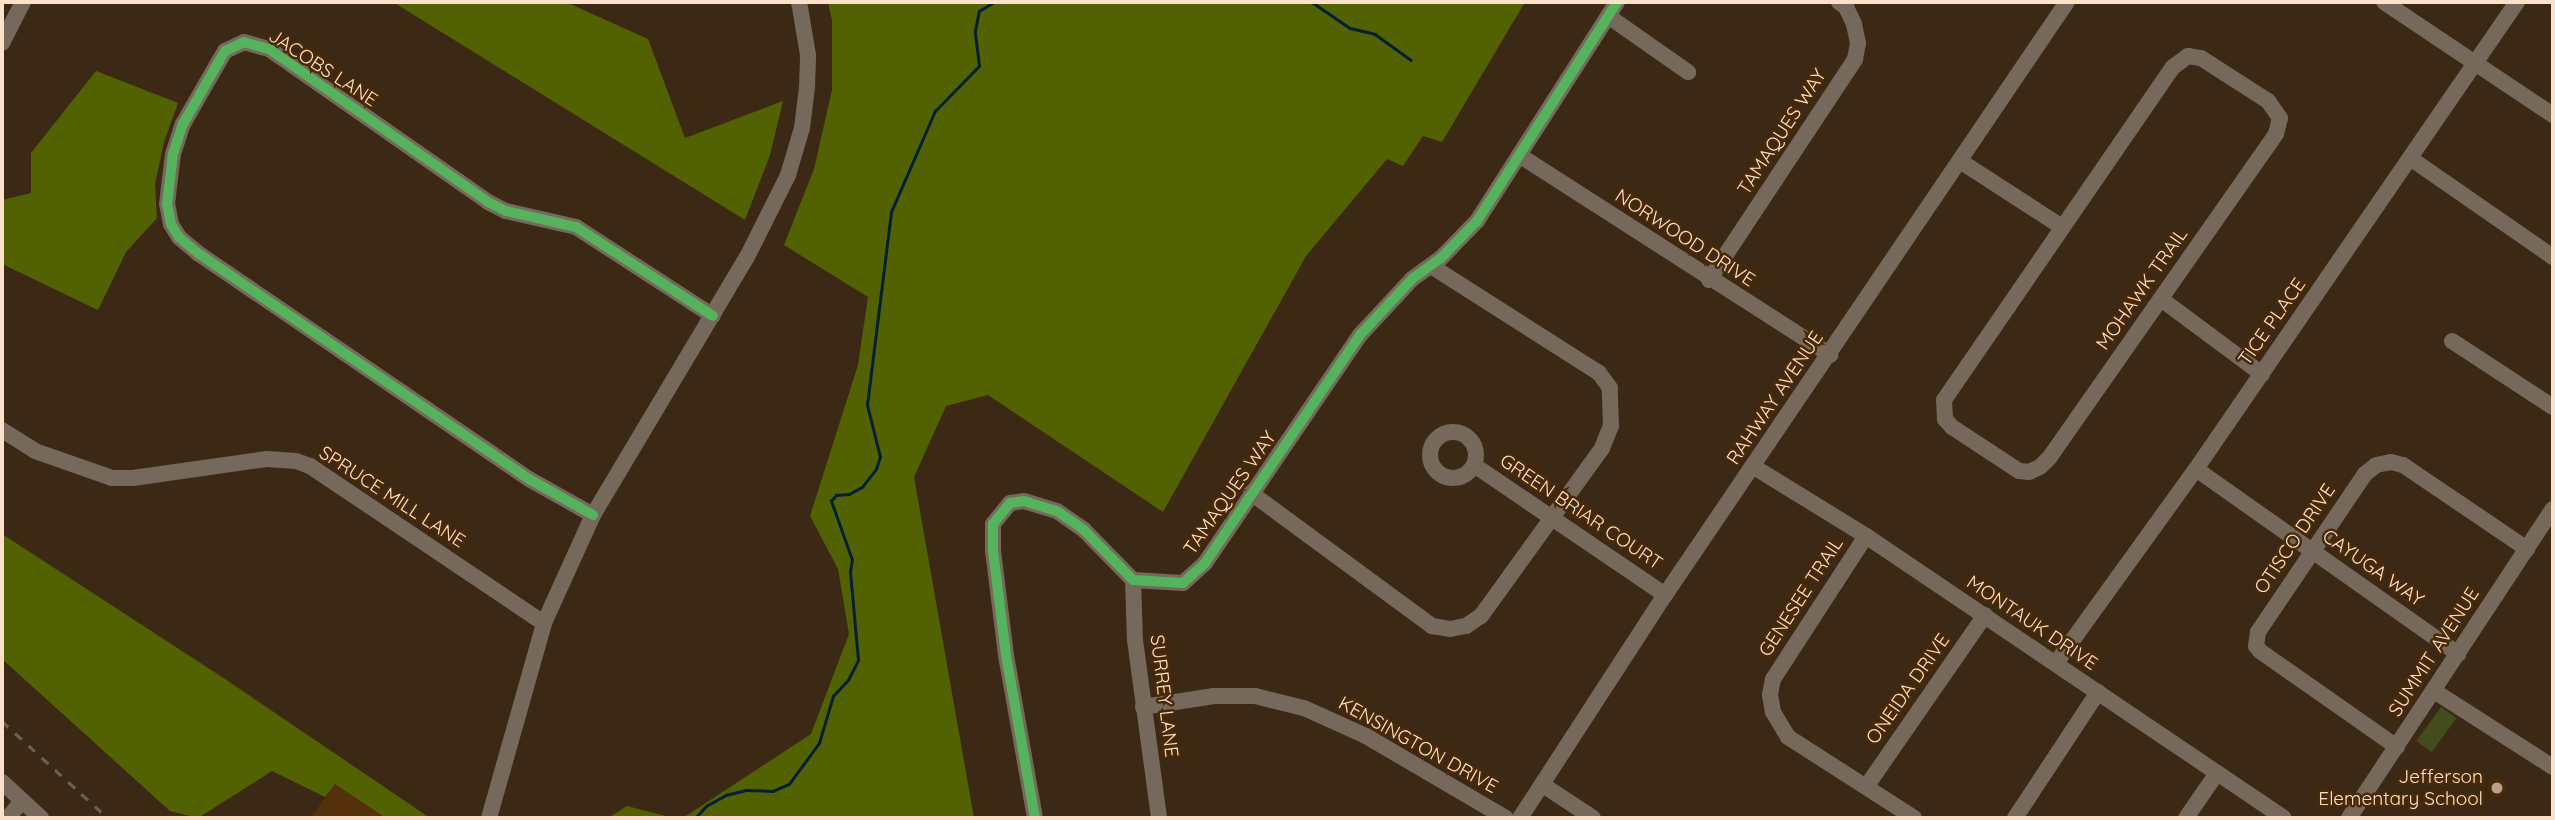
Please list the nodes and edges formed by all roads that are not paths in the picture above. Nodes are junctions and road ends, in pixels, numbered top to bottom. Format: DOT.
graph roads {
  1 [pos="23,2"];
  2 [pos="799,2"];
  3 [pos="1617,2"];
  4 [pos="1839,2"];
  5 [pos="2067,2"];
  6 [pos="2384,2"];
  7 [pos="2517,2"];
  8 [pos="1608,16"];
  9 [pos="2,43"];
  10 [pos="2475,64"];
  11 [pos="1688,72"];
  12 [pos="2553,115"];
  13 [pos="1519,155"];
  14 [pos="2410,158"];
  15 [pos="1960,161"];
  16 [pos="2062,227"];
  17 [pos="2553,257"];
  18 [pos="1431,265"];
  19 [pos="1709,280"];
  20 [pos="2161,299"];
  21 [pos="713,316"];
  22 [pos="2452,341"];
  23 [pos="1830,355"];
  24 [pos="2262,373"];
  25 [pos="2553,407"];
  26 [pos="2,430"];
  27 [pos="1474,465"];
  28 [pos="1754,467"];
  29 [pos="2196,469"];
  30 [pos="1251,493"];
  31 [pos="2553,509"];
  32 [pos="593,515"];
  33 [pos="1551,519"];
  34 [pos="1866,536"];
  35 [pos="2527,549"];
  36 [pos="2312,551"];
  37 [pos="1133,580"];
  38 [pos="1665,595"];
  39 [pos="1985,615"];
  40 [pos="544,623"];
  41 [pos="2458,654"];
  42 [pos="2056,663"];
  43 [pos="2434,691"];
  44 [pos="2098,692"];
  45 [pos="1143,707"];
  46 [pos="2397,747"];
  47 [pos="2553,767"];
  48 [pos="2217,773"];
  49 [pos="2,782"];
  50 [pos="1543,785"];
  51 [pos="1866,787"];
  52 [pos="22,801"];
  53 [pos="8,818"];
  54 [pos="41,818"];
  55 [pos="489,818"];
  56 [pos="1035,818"];
  57 [pos="1159,818"];
  58 [pos="1506,818"];
  59 [pos="1520,818"];
  60 [pos="1592,818"];
  61 [pos="1914,818"];
  62 [pos="2015,818"];
  63 [pos="2186,818"];
  64 [pos="2284,818"];
  65 [pos="2349,818"];
  1 -- 9 [label="street"];
  2 -- 21 [label="street"];
  3 -- 8 [label="street, TAMAQUES WAY"];
  4 -- 19 [label="street, TAMAQUES WAY"];
  5 -- 15 [label="street, RAHWAY AVENUE"];
  6 -- 10 [label="street"];
  7 -- 10 [label="street, TICE PLACE"];
  8 -- 11 [label="street"];
  8 -- 13 [label="street, TAMAQUES WAY"];
  10 -- 12 [label="street"];
  10 -- 14 [label="street, TICE PLACE"];
  13 -- 18 [label="street, TAMAQUES WAY"];
  13 -- 19 [label="street, NORWOOD DRIVE"];
  14 -- 17 [label="street"];
  14 -- 24 [label="street, TICE PLACE"];
  15 -- 16 [label="street"];
  15 -- 23 [label="street, RAHWAY AVENUE"];
  16 -- 20 [label="street, MOHAWK TRAIL"];
  16 -- 20 [label="street, MOHAWK TRAIL"];
  18 -- 30 [label="street, TAMAQUES WAY"];
  18 -- 33 [label="street"];
  19 -- 23 [label="street, NORWOOD DRIVE"];
  20 -- 24 [label="street"];
  21 -- 32 [label="street"];
  21 -- 32 [label="street, JACOBS LANE"];
  22 -- 25 [label="street"];
  23 -- 28 [label="street, RAHWAY AVENUE"];
  24 -- 29 [label="street, TICE PLACE"];
  26 -- 40 [label="street, SPRUCE MILL LANE"];
  27 -- 33 [label="street, GREEN BRIAR COURT"];
  28 -- 34 [label="street, MONTAUK DRIVE"];
  28 -- 38 [label="street, RAHWAY AVENUE"];
  29 -- 36 [label="street, CAYUGA WAY"];
  29 -- 42 [label="street, TICE PLACE"];
  30 -- 33 [label="street"];
  30 -- 37 [label="street, TAMAQUES WAY"];
  31 -- 35 [label="street, SUMMIT AVENUE"];
  32 -- 40 [label="street"];
  33 -- 38 [label="street, GREEN BRIAR COURT"];
  34 -- 39 [label="street, MONTAUK DRIVE"];
  34 -- 51 [label="street, GENESEE TRAIL"];
  35 -- 36 [label="street, OTISCO DRIVE"];
  35 -- 41 [label="street, SUMMIT AVENUE"];
  36 -- 41 [label="street, CAYUGA WAY"];
  36 -- 46 [label="street, OTISCO DRIVE"];
  37 -- 45 [label="street, SURREY LANE"];
  37 -- 56 [label="street"];
  38 -- 50 [label="street, RAHWAY AVENUE"];
  39 -- 42 [label="street, MONTAUK DRIVE"];
  39 -- 51 [label="street, ONEIDA DRIVE"];
  40 -- 55 [label="street"];
  41 -- 43 [label="street, SUMMIT AVENUE"];
  42 -- 44 [label="street, MONTAUK DRIVE"];
  43 -- 46 [label="street, SUMMIT AVENUE"];
  43 -- 47 [label="street"];
  44 -- 48 [label="street, MONTAUK DRIVE"];
  44 -- 62 [label="street"];
  45 -- 57 [label="street, SURREY LANE"];
  45 -- 58 [label="street, KENSINGTON DRIVE"];
  46 -- 65 [label="street, SUMMIT AVENUE"];
  48 -- 63 [label="street"];
  48 -- 64 [label="street, MONTAUK DRIVE"];
  49 -- 52 [label="street"];
  50 -- 59 [label="street, RAHWAY AVENUE"];
  50 -- 60 [label="street"];
  51 -- 61 [label="street, GENESEE TRAIL"];
  52 -- 53 [label="street"];
  52 -- 54 [label="street"];
}
